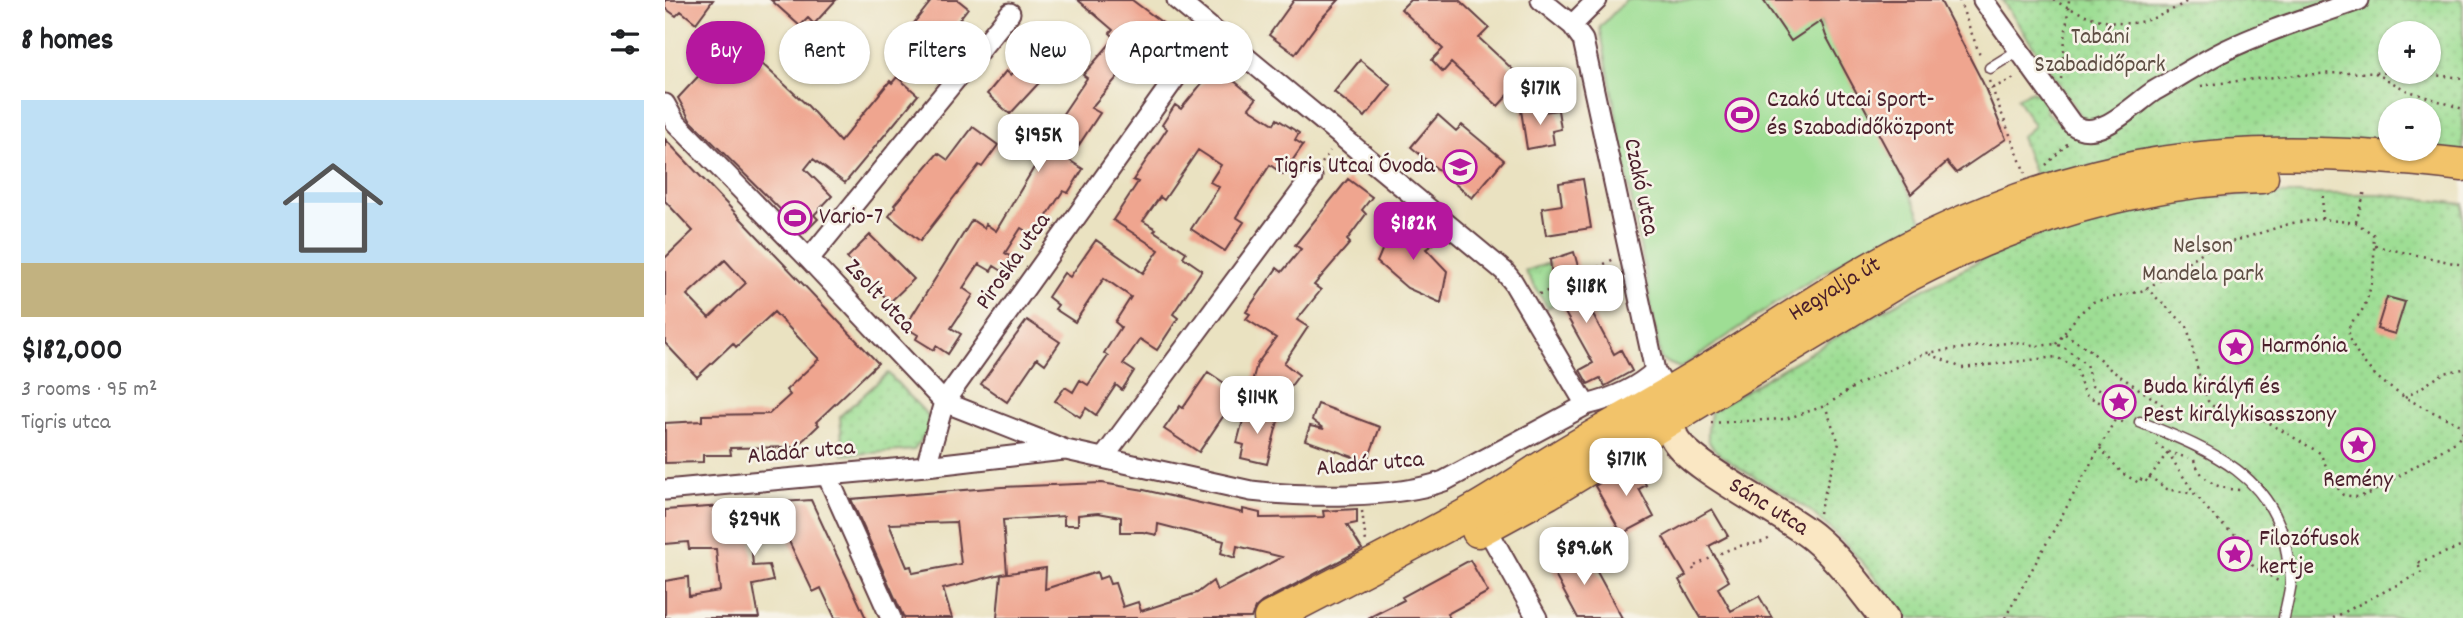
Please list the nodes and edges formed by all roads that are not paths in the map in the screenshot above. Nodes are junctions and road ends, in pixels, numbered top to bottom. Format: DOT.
graph roads {
  1 [pos="1177,0"];
  2 [pos="1541,0"];
  3 [pos="1597,0"];
  4 [pos="1983,0"];
  5 [pos="2359,0"];
  6 [pos="1010,13"];
  7 [pos="1572,25"];
  8 [pos="2019,50"];
  9 [pos="1987,69"];
  10 [pos="1171,84"];
  11 [pos="665,104"];
  12 [pos="670,122"];
  13 [pos="2463,165"];
  14 [pos="1312,177"];
  15 [pos="2463,186"];
  16 [pos="809,259"];
  17 [pos="1664,395"];
  18 [pos="944,402"];
  19 [pos="1585,405"];
  20 [pos="2140,422"];
  21 [pos="1066,450"];
  22 [pos="1104,457"];
  23 [pos="926,466"];
  24 [pos="827,475"];
  25 [pos="665,490"];
  26 [pos="1486,527"];
  27 [pos="891,618"];
  28 [pos="1270,618"];
  29 [pos="1310,618"];
  30 [pos="1537,618"];
  31 [pos="1884,618"];
  32 [pos="2284,618"];
  1 -- 19 [label="street"];
  2 -- 7 [label="street"];
  3 -- 7 [label="street"];
  4 -- 8 [label="street"];
  5 -- 8 [label="street"];
  6 -- 16 [label="street"];
  7 -- 17 [label="street, Czakó utca"];
  8 -- 9 [label="lane"];
  10 -- 18 [label="street, Piroska utca"];
  11 -- 12 [label="street, Zsolt utca"];
  12 -- 16 [label="street, Zsolt utca"];
  13 -- 17 [label="main road, Hegyalja út"];
  14 -- 22 [label="street"];
  15 -- 17 [label="main road, Hegyalja út"];
  16 -- 18 [label="street, Zsolt utca"];
  17 -- 19 [label="street, Aladár utca"];
  17 -- 26 [label="main road, Hegyalja út"];
  17 -- 28 [label="main road, Hegyalja út"];
  17 -- 31 [label="street, Sánc utca"];
  18 -- 21 [label="street, Aladár utca"];
  18 -- 23 [label="street, Piroska utca"];
  19 -- 22 [label="street, Aladár utca"];
  20 -- 32 [label="lane"];
  21 -- 22 [label="street, Aladár utca"];
  21 -- 23 [label="street, Aladár utca"];
  23 -- 24 [label="street, Aladár utca"];
  24 -- 25 [label="street, Aladár utca"];
  24 -- 27 [label="street"];
  26 -- 29 [label="main road, Hegyalja út"];
  26 -- 30 [label="street"];
}
